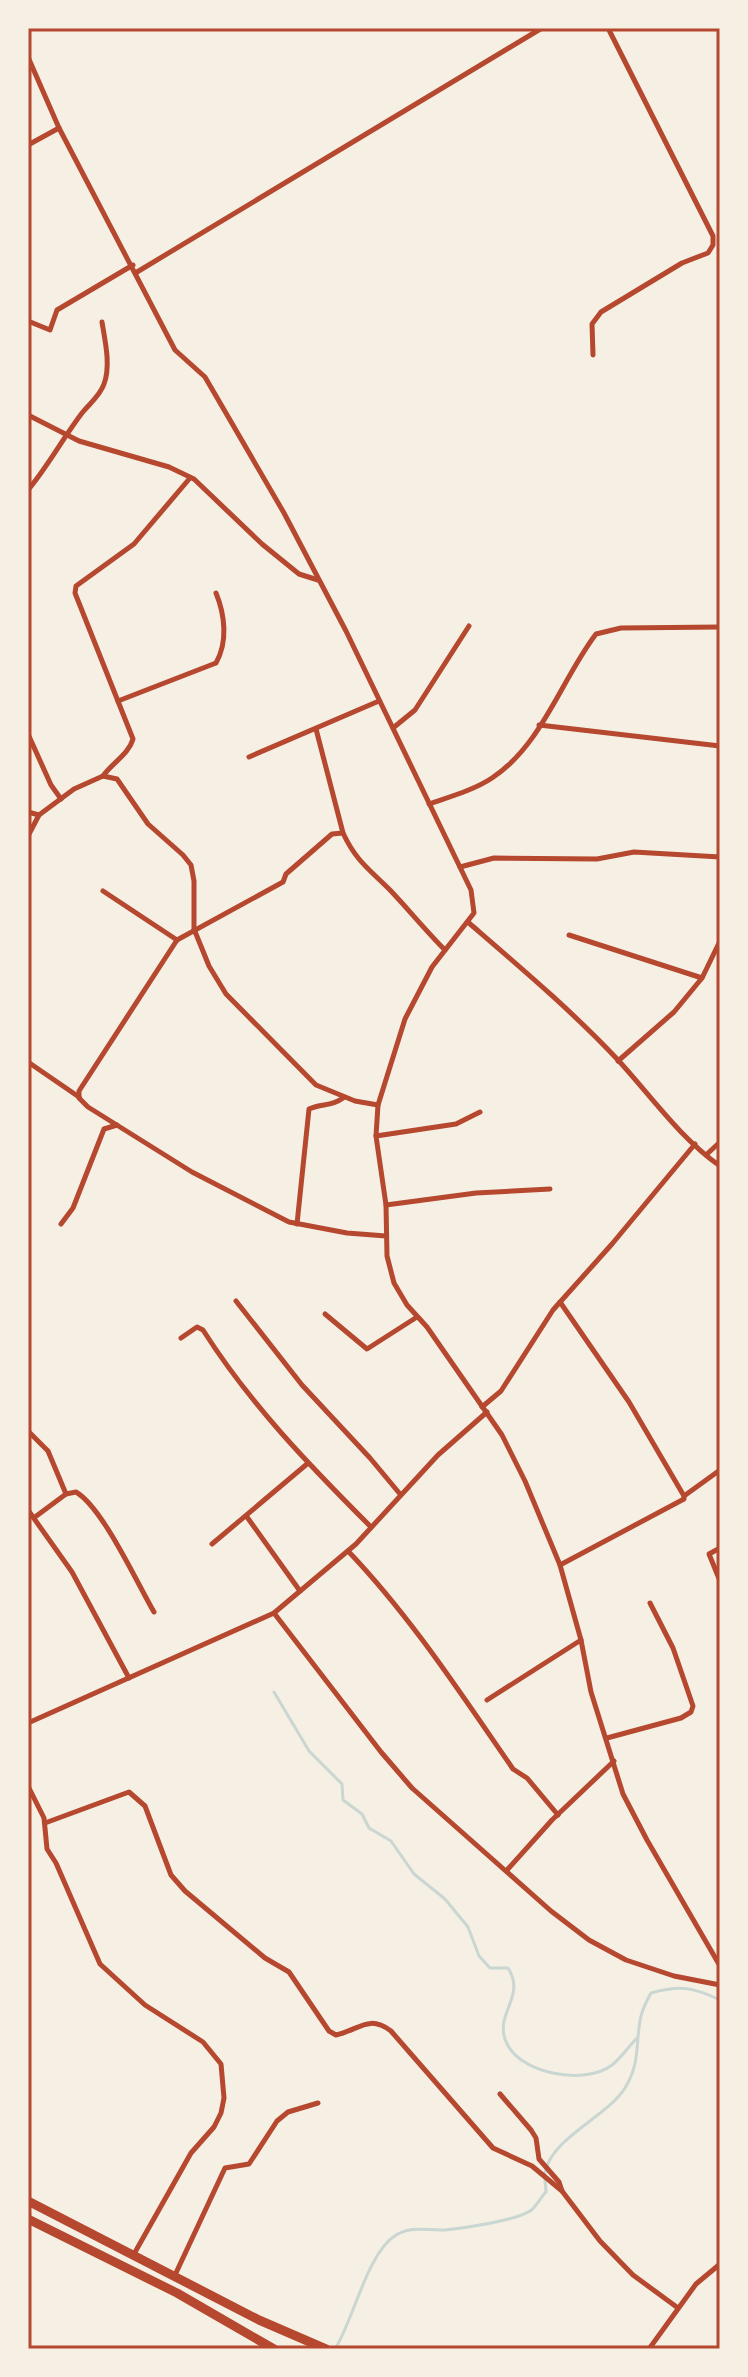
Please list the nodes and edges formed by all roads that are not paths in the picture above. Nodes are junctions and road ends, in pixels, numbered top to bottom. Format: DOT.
graph roads {
  1 [pos="542,28"];
  2 [pos="608,28"];
  3 [pos="28,57"];
  4 [pos="59,128"];
  5 [pos="28,145"];
  6 [pos="133,265"];
  7 [pos="137,272"];
  8 [pos="28,321"];
  9 [pos="102,322"];
  10 [pos="593,355"];
  11 [pos="28,415"];
  12 [pos="68,437"];
  13 [pos="190,478"];
  14 [pos="28,490"];
  15 [pos="319,581"];
  16 [pos="216,593"];
  17 [pos="469,626"];
  18 [pos="720,627"];
  19 [pos="118,701"];
  20 [pos="379,701"];
  21 [pos="539,725"];
  22 [pos="393,728"];
  23 [pos="316,729"];
  24 [pos="28,734"];
  25 [pos="720,746"];
  26 [pos="249,757"];
  27 [pos="103,776"];
  28 [pos="61,799"];
  29 [pos="429,804"];
  30 [pos="28,812"];
  31 [pos="39,815"];
  32 [pos="343,833"];
  33 [pos="28,836"];
  34 [pos="720,857"];
  35 [pos="460,867"];
  36 [pos="103,891"];
  37 [pos="469,923"];
  38 [pos="194,929"];
  39 [pos="569,935"];
  40 [pos="177,940"];
  41 [pos="720,941"];
  42 [pos="445,950"];
  43 [pos="702,978"];
  44 [pos="618,1061"];
  45 [pos="28,1062"];
  46 [pos="79,1098"];
  47 [pos="343,1098"];
  48 [pos="378,1105"];
  49 [pos="480,1112"];
  50 [pos="117,1125"];
  51 [pos="376,1136"];
  52 [pos="720,1142"];
  53 [pos="695,1144"];
  54 [pos="706,1155"];
  55 [pos="720,1166"];
  56 [pos="550,1189"];
  57 [pos="386,1205"];
  58 [pos="61,1224"];
  59 [pos="297,1224"];
  60 [pos="387,1236"];
  61 [pos="236,1301"];
  62 [pos="560,1302"];
  63 [pos="325,1314"];
  64 [pos="417,1317"];
  65 [pos="181,1338"];
  66 [pos="484,1409"];
  67 [pos="28,1431"];
  68 [pos="307,1464"];
  69 [pos="720,1470"];
  70 [pos="66,1494"];
  71 [pos="400,1494"];
  72 [pos="684,1496"];
  73 [pos="28,1510"];
  74 [pos="35,1517"];
  75 [pos="247,1517"];
  76 [pos="371,1527"];
  77 [pos="212,1544"];
  78 [pos="720,1548"];
  79 [pos="347,1551"];
  80 [pos="560,1565"];
  81 [pos="720,1581"];
  82 [pos="300,1591"];
  83 [pos="650,1603"];
  84 [pos="154,1612"];
  85 [pos="274,1613"];
  86 [pos="581,1640"];
  87 [pos="129,1678"];
  88 [pos="487,1700"];
  89 [pos="28,1723"];
  90 [pos="607,1738"];
  91 [pos="614,1761"];
  92 [pos="28,1786"];
  93 [pos="558,1815"];
  94 [pos="45,1823"];
  95 [pos="507,1870"];
  96 [pos="720,1966"];
  97 [pos="720,1985"];
  98 [pos="500,2094"];
  99 [pos="318,2103"];
  100 [pos="552,2179"];
  101 [pos="28,2201"];
  102 [pos="28,2219"];
  103 [pos="134,2255"];
  104 [pos="720,2264"];
  105 [pos="174,2276"];
  106 [pos="678,2308"];
  107 [pos="274,2349"];
  108 [pos="326,2349"];
  109 [pos="649,2349"];
  1 -- 7 [label="street"];
  2 -- 10 [label="street"];
  3 -- 4 [label="street"];
  4 -- 5 [label="street"];
  4 -- 6 [label="street"];
  6 -- 7 [label="street"];
  6 -- 8 [label="street"];
  7 -- 15 [label="street"];
  9 -- 12 [label="street"];
  11 -- 12 [label="street"];
  12 -- 13 [label="street"];
  12 -- 14 [label="street"];
  13 -- 15 [label="street"];
  13 -- 19 [label="street"];
  15 -- 20 [label="street"];
  16 -- 19 [label="street"];
  17 -- 22 [label="street"];
  18 -- 21 [label="street"];
  19 -- 27 [label="street"];
  20 -- 22 [label="street"];
  20 -- 23 [label="street"];
  21 -- 25 [label="street"];
  21 -- 29 [label="street"];
  22 -- 29 [label="street"];
  23 -- 26 [label="street"];
  23 -- 32 [label="street"];
  24 -- 28 [label="street"];
  27 -- 28 [label="street"];
  27 -- 38 [label="street"];
  28 -- 31 [label="street"];
  29 -- 35 [label="street"];
  30 -- 31 [label="street"];
  31 -- 33 [label="street"];
  32 -- 38 [label="street"];
  32 -- 42 [label="street"];
  34 -- 35 [label="street"];
  35 -- 37 [label="street"];
  36 -- 40 [label="street"];
  37 -- 42 [label="street"];
  37 -- 44 [label="street"];
  38 -- 40 [label="street"];
  38 -- 47 [label="street"];
  39 -- 43 [label="street"];
  40 -- 46 [label="street"];
  41 -- 43 [label="street"];
  42 -- 48 [label="street"];
  43 -- 44 [label="street"];
  44 -- 53 [label="street"];
  45 -- 46 [label="street"];
  46 -- 50 [label="street"];
  47 -- 48 [label="street"];
  47 -- 59 [label="street"];
  48 -- 51 [label="street"];
  49 -- 51 [label="street"];
  50 -- 58 [label="street"];
  50 -- 59 [label="street"];
  51 -- 57 [label="street"];
  52 -- 54 [label="street"];
  53 -- 54 [label="street"];
  53 -- 62 [label="street"];
  54 -- 55 [label="street"];
  56 -- 57 [label="street"];
  57 -- 60 [label="street"];
  59 -- 60 [label="street"];
  60 -- 64 [label="street"];
  61 -- 71 [label="street"];
  62 -- 66 [label="street"];
  62 -- 72 [label="street"];
  63 -- 64 [label="street"];
  64 -- 66 [label="street"];
  65 -- 68 [label="street"];
  66 -- 71 [label="street"];
  66 -- 80 [label="street"];
  67 -- 70 [label="street"];
  68 -- 75 [label="street"];
  68 -- 76 [label="street"];
  69 -- 72 [label="street"];
  70 -- 74 [label="street"];
  70 -- 84 [label="street"];
  71 -- 76 [label="street"];
  72 -- 80 [label="street"];
  73 -- 74 [label="street"];
  74 -- 87 [label="street"];
  75 -- 77 [label="street"];
  75 -- 82 [label="street"];
  76 -- 79 [label="street"];
  78 -- 81 [label="street"];
  79 -- 82 [label="street"];
  79 -- 93 [label="street"];
  80 -- 86 [label="street"];
  82 -- 85 [label="street"];
  83 -- 90 [label="street"];
  85 -- 87 [label="street"];
  85 -- 95 [label="street"];
  86 -- 88 [label="street"];
  86 -- 90 [label="street"];
  87 -- 89 [label="street"];
  90 -- 91 [label="street"];
  91 -- 93 [label="street"];
  91 -- 96 [label="street"];
  92 -- 94 [label="street"];
  93 -- 95 [label="street"];
  94 -- 100 [label="street"];
  94 -- 103 [label="street"];
  95 -- 97 [label="street"];
  98 -- 100 [label="street"];
  99 -- 105 [label="street"];
  100 -- 106 [label="street"];
  101 -- 103 [label="highway"];
  102 -- 107 [label="highway"];
  103 -- 105 [label="highway"];
  104 -- 106 [label="street"];
  105 -- 108 [label="highway"];
  106 -- 109 [label="street"];
}
